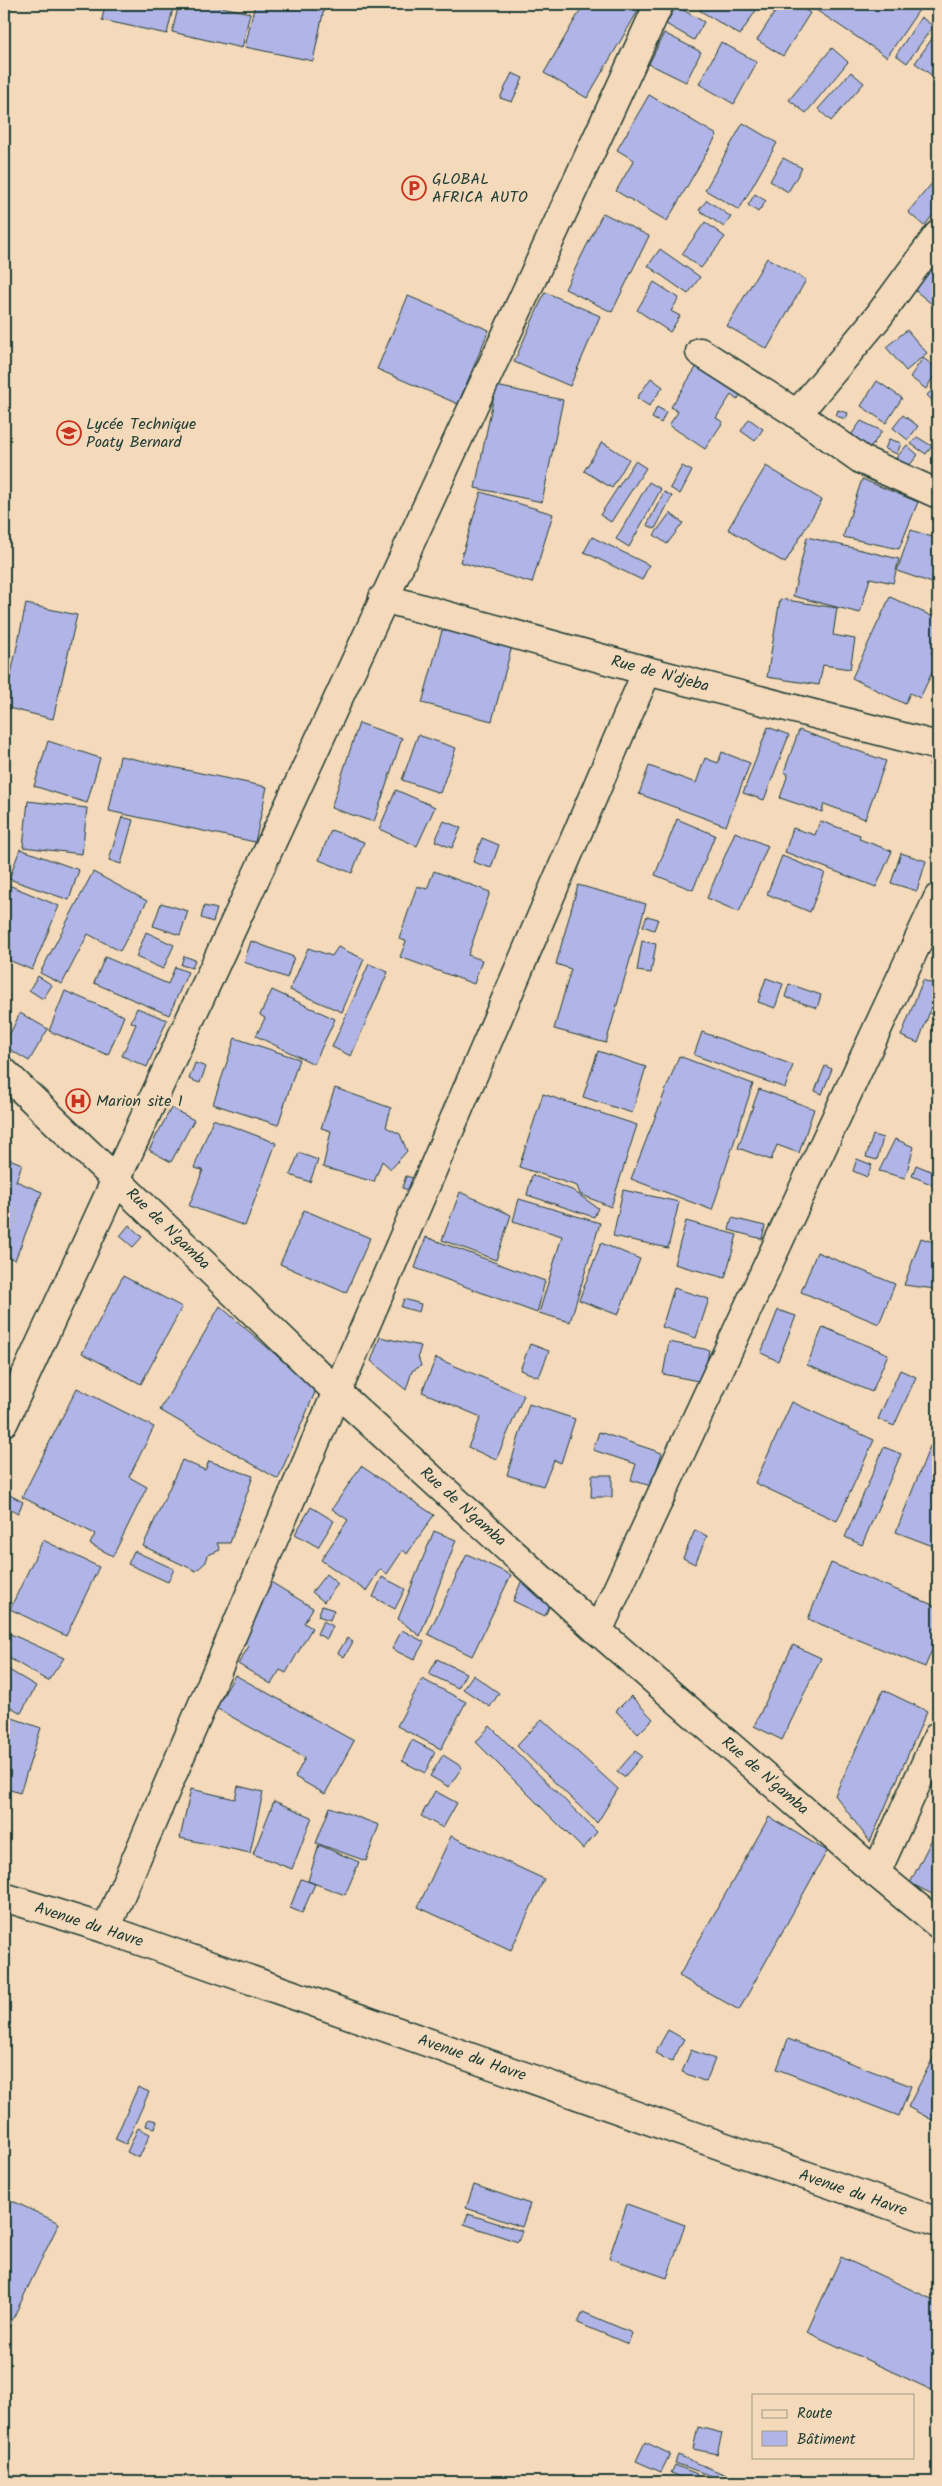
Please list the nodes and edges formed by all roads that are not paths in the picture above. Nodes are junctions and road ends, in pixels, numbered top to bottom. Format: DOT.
graph roads {
  1 [pos="659,4"];
  2 [pos="938,236"];
  3 [pos="700,352"];
  4 [pos="797,414"];
  5 [pos="938,494"];
  6 [pos="383,598"];
  7 [pos="647,671"];
  8 [pos="938,746"];
  9 [pos="938,898"];
  10 [pos="4,1072"];
  11 [pos="116,1179"];
  12 [pos="338,1393"];
  13 [pos="4,1422"];
  14 [pos="598,1630"];
  15 [pos="938,1736"];
  16 [pos="876,1873"];
  17 [pos="4,1897"];
  18 [pos="938,1924"];
  19 [pos="106,1929"];
  20 [pos="938,2222"];
  1 -- 6 [label="street"];
  2 -- 4 [label="street"];
  3 -- 4 [label="street"];
  4 -- 5 [label="street"];
  6 -- 7 [label="street, Rue de N'djeba"];
  6 -- 11 [label="street"];
  7 -- 8 [label="street, Rue de N'djeba"];
  7 -- 12 [label="street"];
  9 -- 14 [label="street"];
  10 -- 11 [label="street, Rue de N'gamba"];
  11 -- 12 [label="street, Rue de N'gamba"];
  11 -- 13 [label="street"];
  12 -- 14 [label="street, Rue de N'gamba"];
  12 -- 19 [label="street"];
  14 -- 16 [label="street, Rue de N'gamba"];
  15 -- 16 [label="street"];
  16 -- 18 [label="street, Rue de N'gamba"];
  17 -- 19 [label="street, Avenue du Havre"];
  19 -- 20 [label="street, Avenue du Havre"];
}
